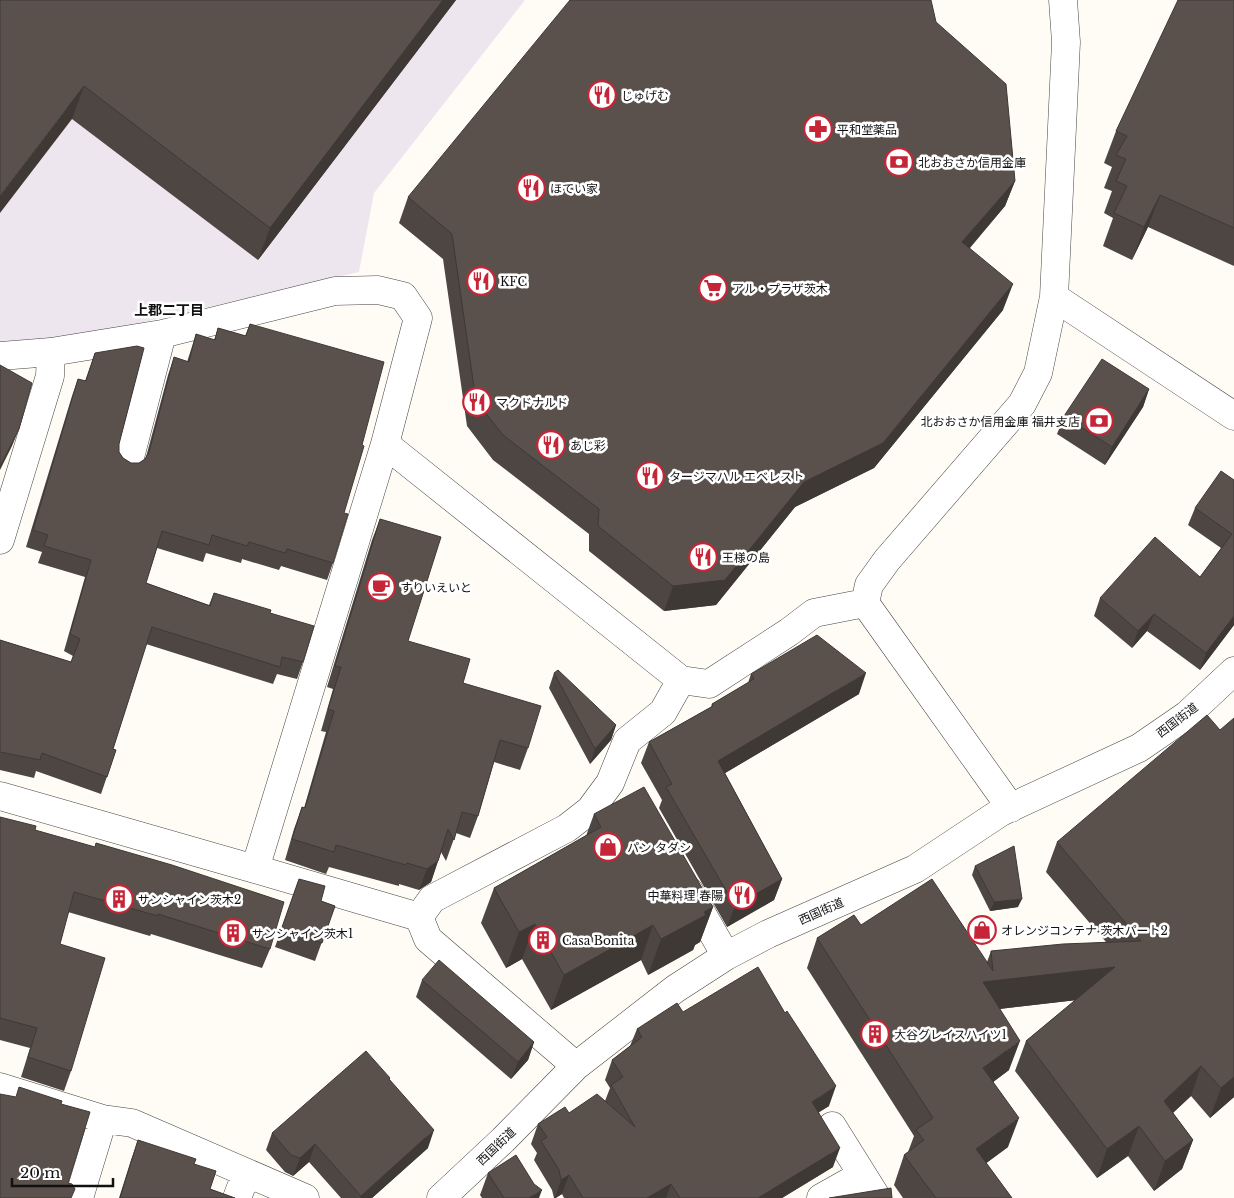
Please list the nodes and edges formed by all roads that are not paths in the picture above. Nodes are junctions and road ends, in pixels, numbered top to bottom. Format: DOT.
graph roads {
  1 [pos="1063,0"];
  2 [pos="1054,297"];
  3 [pos="162,334"];
  4 [pos="51,352"];
  5 [pos="0,356"];
  6 [pos="1234,416"];
  7 [pos="384,444"];
  8 [pos="128,465"];
  9 [pos="0,540"];
  10 [pos="865,603"];
  11 [pos="1234,671"];
  12 [pos="681,680"];
  13 [pos="610,783"];
  14 [pos="0,796"];
  15 [pos="634,796"];
  16 [pos="1011,808"];
  17 [pos="255,868"];
  18 [pos="678,872"];
  19 [pos="420,918"];
  20 [pos="726,956"];
  21 [pos="576,1066"];
  22 [pos="0,1087"];
  23 [pos="103,1119"];
  24 [pos="832,1126"];
  25 [pos="503,1140"];
  26 [pos="518,1165"];
  27 [pos="862,1175"];
  28 [pos="241,1186"];
  29 [pos="79,1198"];
  30 [pos="304,1198"];
  31 [pos="441,1198"];
  32 [pos="821,1198"];
  33 [pos="877,1198"];
  1 -- 2 [label="street"];
  2 -- 6 [label="street"];
  2 -- 10 [label="street"];
  3 -- 4 [label="street"];
  3 -- 7 [label="street"];
  3 -- 8 [label="street"];
  4 -- 5 [label="street"];
  4 -- 9 [label="street"];
  7 -- 12 [label="street"];
  7 -- 17 [label="street"];
  10 -- 12 [label="street"];
  10 -- 16 [label="street"];
  11 -- 16 [label="street, 西国街道"];
  12 -- 13 [label="street"];
  13 -- 15 [label="street"];
  13 -- 19 [label="street"];
  14 -- 17 [label="street"];
  16 -- 20 [label="street, 西国街道"];
  17 -- 19 [label="street"];
  18 -- 20 [label="street"];
  19 -- 21 [label="street"];
  20 -- 21 [label="street, 西国街道"];
  21 -- 25 [label="street, 西国街道"];
  22 -- 23 [label="street"];
  23 -- 28 [label="street"];
  23 -- 29 [label="street"];
  24 -- 27 [label="street"];
  25 -- 26 [label="street"];
  25 -- 31 [label="street, 西国街道"];
  27 -- 32 [label="street"];
  27 -- 33 [label="street"];
  28 -- 30 [label="street"];
}
